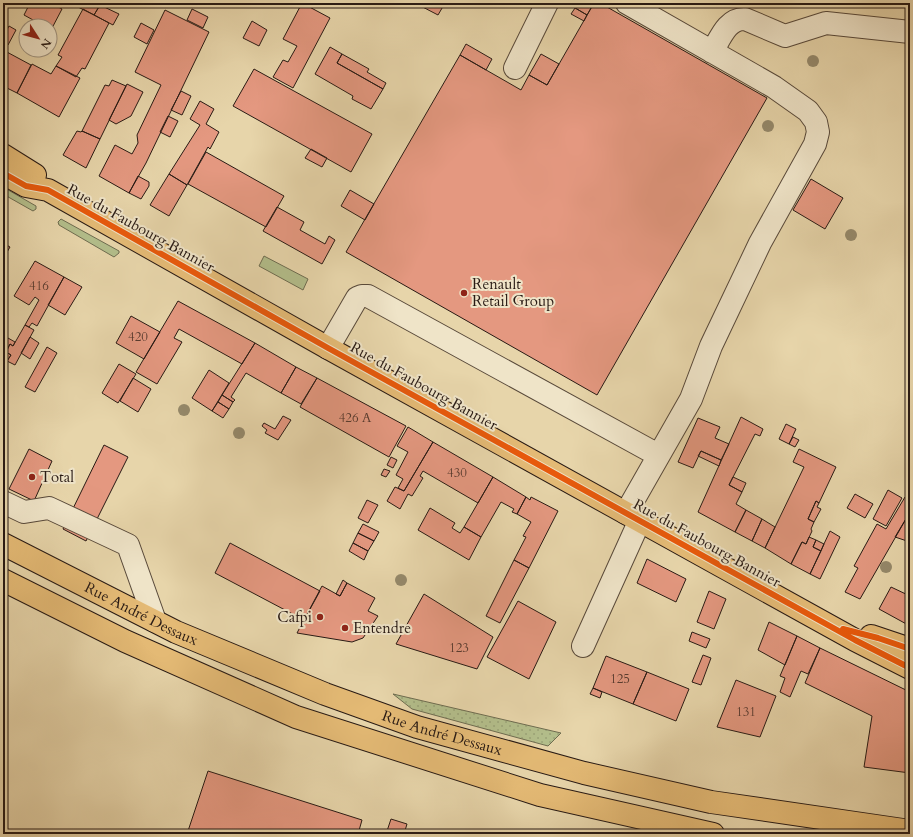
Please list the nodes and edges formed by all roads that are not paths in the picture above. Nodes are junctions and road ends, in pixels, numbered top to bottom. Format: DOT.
graph roads {
  1 [pos="547,3"];
  2 [pos="627,3"];
  3 [pos="910,32"];
  4 [pos="712,52"];
  5 [pos="515,68"];
  6 [pos="3,155"];
  7 [pos="3,173"];
  8 [pos="48,190"];
  9 [pos="328,348"];
  10 [pos="658,455"];
  11 [pos="3,502"];
  12 [pos="633,517"];
  13 [pos="3,544"];
  14 [pos="3,580"];
  15 [pos="155,621"];
  16 [pos="831,626"];
  17 [pos="583,646"];
  18 [pos="910,649"];
  19 [pos="910,668"];
  20 [pos="910,831"];
  21 [pos="713,834"];
  1 -- 5 [label="lane"];
  2 -- 4 [label="lane"];
  3 -- 4 [label="lane"];
  4 -- 10 [label="lane"];
  6 -- 8 [label="main road, Rue du Faubourg Bannier"];
  7 -- 8 [label="main road, Rue du Faubourg Bannier"];
  8 -- 9 [label="main road, Rue du Faubourg Bannier"];
  9 -- 10 [label="lane"];
  9 -- 12 [label="main road, Rue du Faubourg Bannier"];
  10 -- 12 [label="lane"];
  11 -- 15 [label="lane"];
  12 -- 16 [label="main road, Rue du Faubourg Bannier"];
  12 -- 17 [label="lane"];
  13 -- 15 [label="main road, Rue André Dessaux"];
  14 -- 21 [label="main road, Rue André Dessaux"];
  15 -- 20 [label="main road, Rue André Dessaux"];
  16 -- 18 [label="main road, Rue du Faubourg Bannier"];
  16 -- 19 [label="main road, Rue du Faubourg Bannier"];
}
